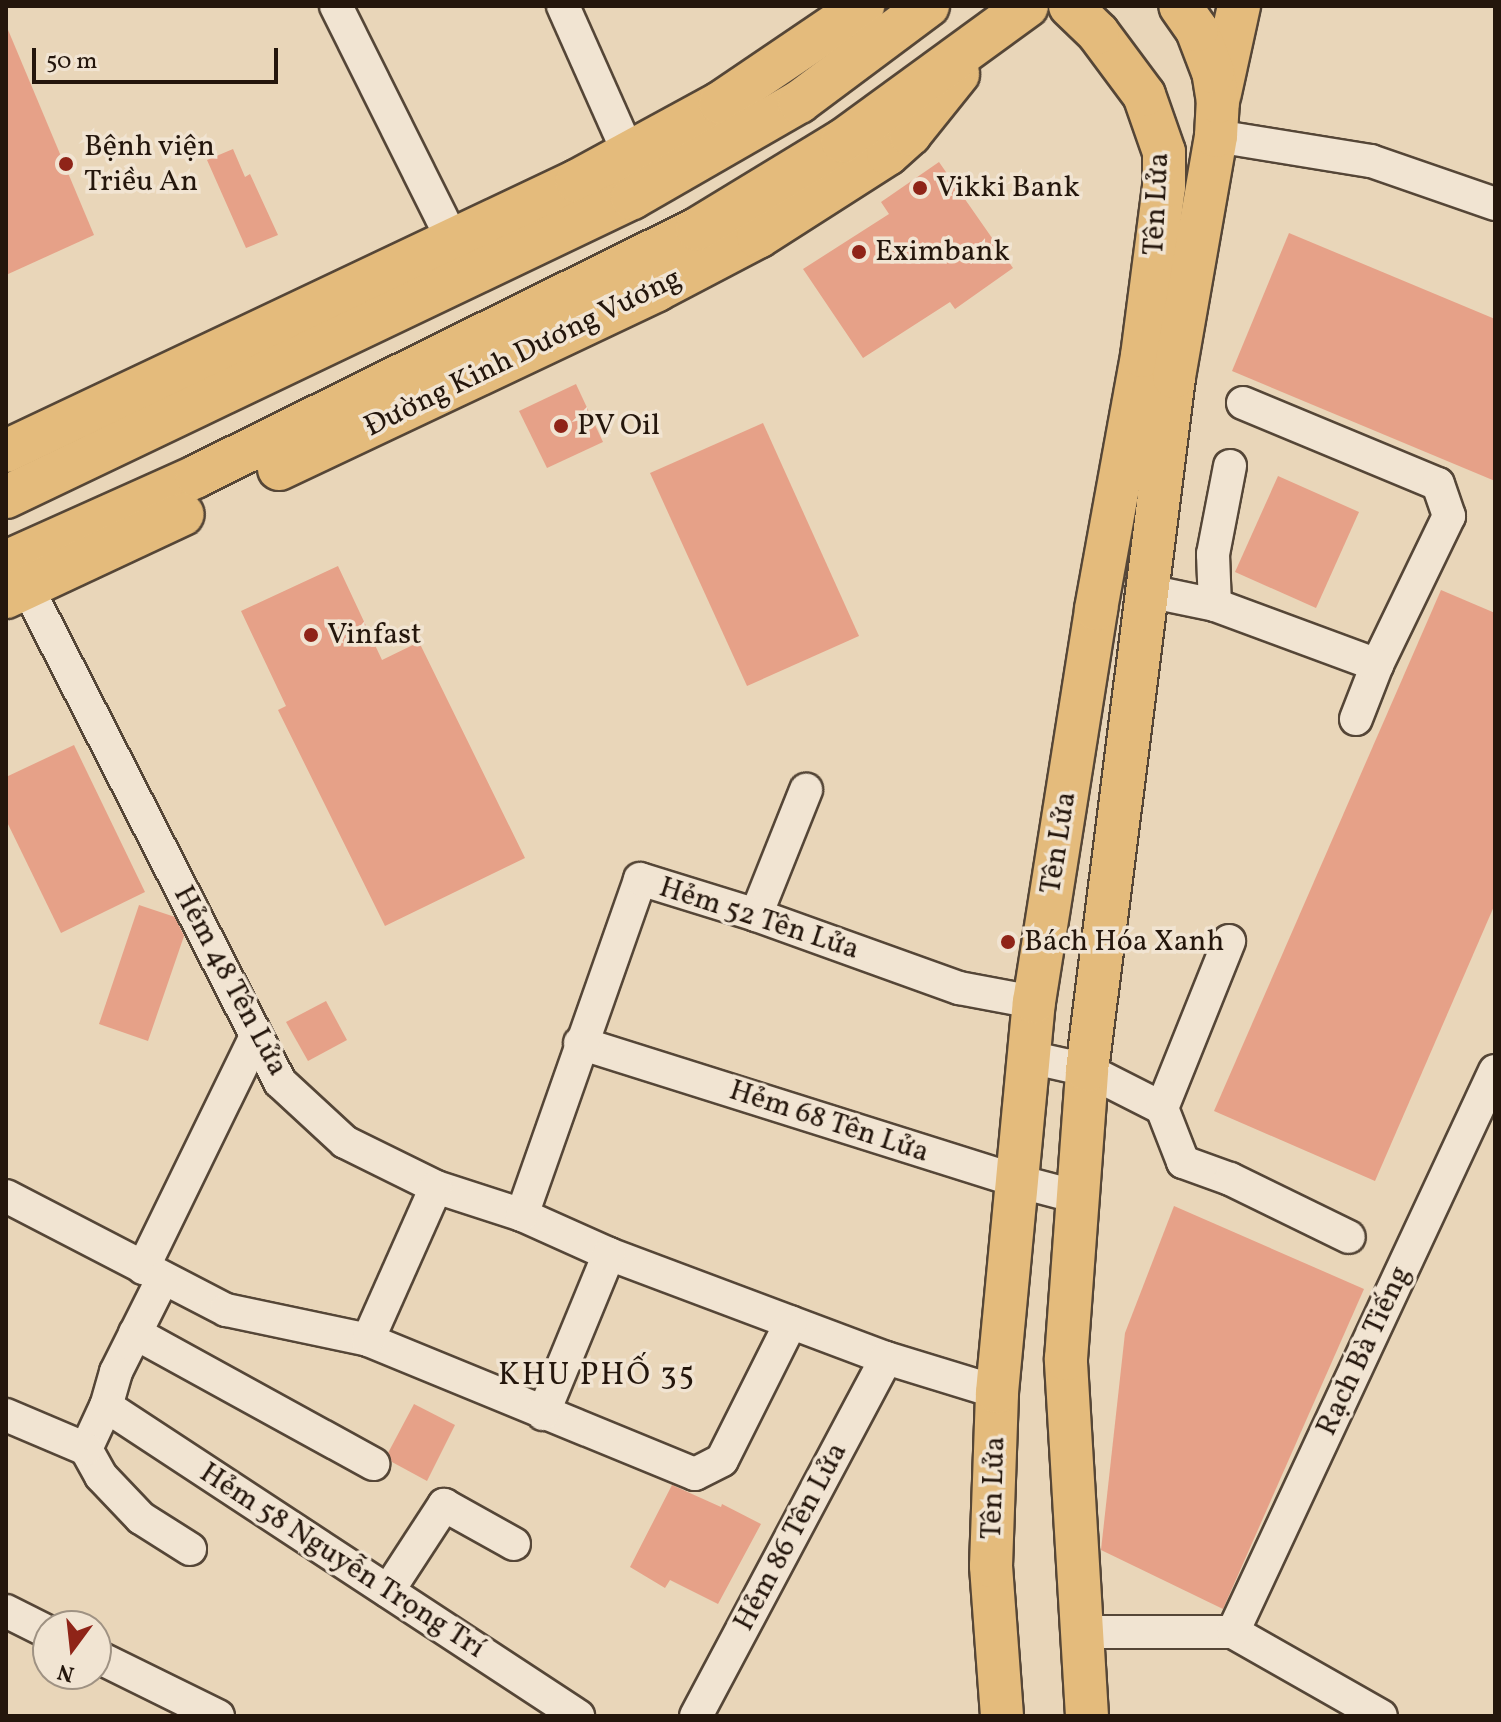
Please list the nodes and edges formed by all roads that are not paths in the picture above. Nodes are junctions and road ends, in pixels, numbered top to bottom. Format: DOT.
graph roads {
  1 [pos="336,6"];
  2 [pos="563,6"];
  3 [pos="863,6"];
  4 [pos="928,6"];
  5 [pos="1027,6"];
  6 [pos="1070,6"];
  7 [pos="1180,6"];
  8 [pos="1239,6"];
  9 [pos="1217,119"];
  10 [pos="629,154"];
  11 [pos="1495,204"];
  12 [pos="453,241"];
  13 [pos="154,379"];
  14 [pos="1243,403"];
  15 [pos="171,417"];
  16 [pos="6,451"];
  17 [pos="1230,466"];
  18 [pos="203,489"];
  19 [pos="6,497"];
  20 [pos="13,576"];
  21 [pos="1148,591"];
  22 [pos="1215,605"];
  23 [pos="1377,665"];
  24 [pos="1356,719"];
  25 [pos="806,790"];
  26 [pos="756,915"];
  27 [pos="1229,941"];
  28 [pos="1034,1002"];
  29 [pos="256,1036"];
  30 [pos="580,1043"];
  31 [pos="1029,1057"];
  32 [pos="1087,1070"];
  33 [pos="1495,1071"];
  34 [pos="1162,1108"];
  35 [pos="1017,1181"];
  36 [pos="436,1187"];
  37 [pos="6,1196"];
  38 [pos="1078,1197"];
  39 [pos="522,1215"];
  40 [pos="1349,1237"];
  41 [pos="609,1254"];
  42 [pos="153,1273"];
  43 [pos="791,1322"];
  44 [pos="135,1333"];
  45 [pos="368,1340"];
  46 [pos="886,1358"];
  47 [pos="997,1392"];
  48 [pos="106,1406"];
  49 [pos="543,1414"];
  50 [pos="6,1415"];
  51 [pos="86,1449"];
  52 [pos="373,1464"];
  53 [pos="514,1544"];
  54 [pos="190,1549"];
  55 [pos="388,1591"];
  56 [pos="6,1611"];
  57 [pos="32,1624"];
  58 [pos="1081,1632"];
  59 [pos="1233,1632"];
  60 [pos="112,1664"];
  61 [pos="993,1710"];
  62 [pos="218,1716"];
  63 [pos="578,1716"];
  64 [pos="696,1716"];
  65 [pos="1087,1716"];
  66 [pos="1381,1716"];
  1 -- 12 [label="street"];
  2 -- 10 [label="street"];
  3 -- 10 [label="main road"];
  4 -- 15 [label="main road"];
  5 -- 18 [label="main road, Đường Kinh Dương Vương"];
  6 -- 28 [label="main road, Tên Lửa"];
  7 -- 9 [label="main road, Tên Lửa"];
  8 -- 9 [label="main road"];
  9 -- 11 [label="street"];
  9 -- 21 [label="main road, Tên Lửa"];
  10 -- 12 [label="main road"];
  12 -- 13 [label="main road"];
  13 -- 15 [label="main road"];
  13 -- 16 [label="main road"];
  14 -- 23 [label="street"];
  15 -- 18 [label="main road"];
  15 -- 19 [label="main road"];
  17 -- 22 [label="street"];
  18 -- 20 [label="main road, Đường Kinh Dương Vương"];
  20 -- 29 [label="street, Hẻm 48 Tên Lửa"];
  21 -- 22 [label="street"];
  21 -- 32 [label="main road, Tên Lửa"];
  22 -- 23 [label="street"];
  23 -- 24 [label="street"];
  25 -- 26 [label="street"];
  26 -- 28 [label="street, Hẻm 52 Tên Lửa"];
  26 -- 30 [label="street, Hẻm 52 Tên Lửa"];
  27 -- 34 [label="street"];
  28 -- 31 [label="main road, Tên Lửa"];
  29 -- 36 [label="street, Hẻm 48 Tên Lửa"];
  29 -- 42 [label="street"];
  30 -- 35 [label="street, Hẻm 68 Tên Lửa"];
  30 -- 39 [label="street, Hẻm 52 Tên Lửa"];
  31 -- 32 [label="street"];
  31 -- 35 [label="main road, Tên Lửa"];
  32 -- 34 [label="street"];
  32 -- 38 [label="main road, Tên Lửa"];
  33 -- 59 [label="street, Rạch Bà Tiếng"];
  34 -- 40 [label="street"];
  35 -- 38 [label="street, Hẻm 68 Tên Lửa"];
  35 -- 47 [label="main road, Tên Lửa"];
  36 -- 39 [label="street, Hẻm 48 Tên Lửa"];
  36 -- 45 [label="street"];
  37 -- 42 [label="street"];
  38 -- 58 [label="main road, Tên Lửa"];
  39 -- 41 [label="street, Hẻm 48 Tên Lửa"];
  41 -- 43 [label="street, Hẻm 48 Tên Lửa"];
  41 -- 49 [label="street"];
  42 -- 44 [label="street"];
  42 -- 45 [label="street"];
  43 -- 46 [label="street"];
  43 -- 49 [label="street"];
  44 -- 48 [label="street"];
  44 -- 52 [label="street"];
  45 -- 49 [label="street"];
  46 -- 47 [label="street"];
  46 -- 64 [label="street, Hẻm 86 Tên Lửa"];
  47 -- 61 [label="main road, Tên Lửa"];
  48 -- 51 [label="street"];
  48 -- 55 [label="street, Hẻm 58 Nguyễn Trọng Trí"];
  50 -- 51 [label="street"];
  51 -- 54 [label="street"];
  53 -- 55 [label="street"];
  55 -- 63 [label="street, Hẻm 58 Nguyễn Trọng Trí"];
  56 -- 57 [label="street"];
  58 -- 59 [label="street"];
  58 -- 65 [label="main road, Tên Lửa"];
  59 -- 66 [label="street"];
  60 -- 62 [label="street"];
}
